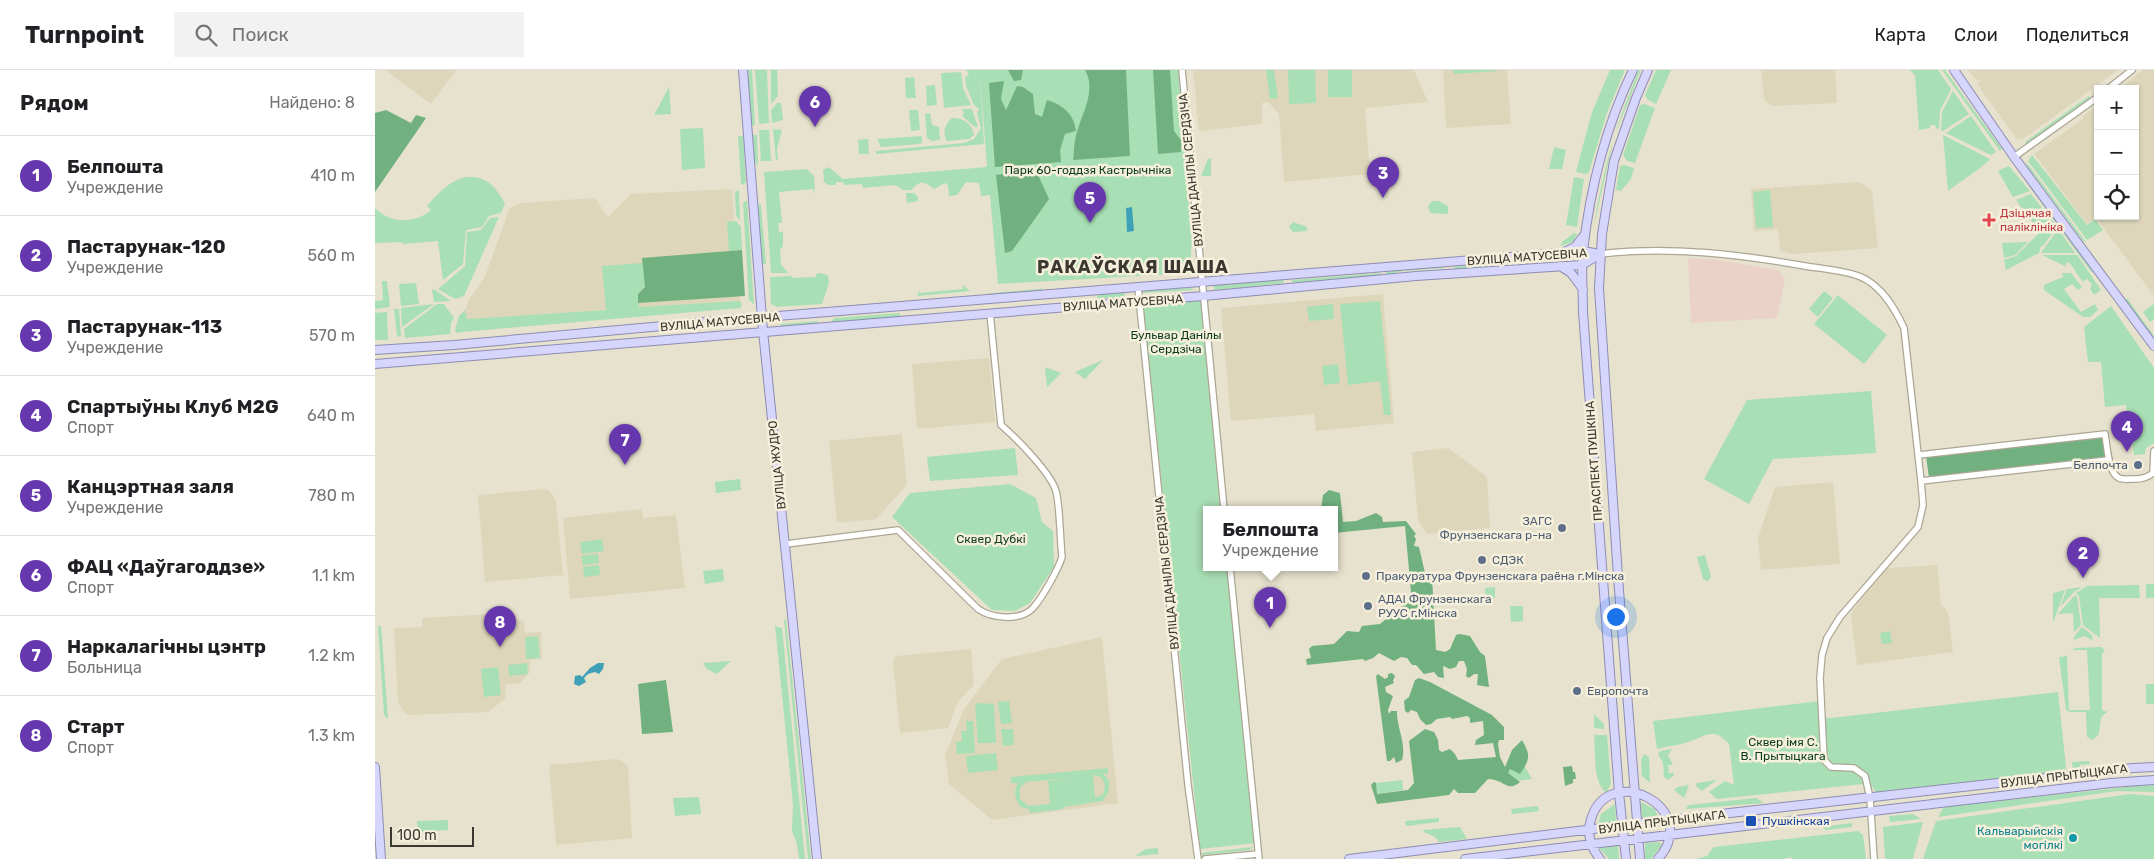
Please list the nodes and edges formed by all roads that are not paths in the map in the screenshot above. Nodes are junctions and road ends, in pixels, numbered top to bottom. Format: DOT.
graph roads {
  1 [pos="743,70"];
  2 [pos="1182,70"];
  3 [pos="1633,70"];
  4 [pos="1648,70"];
  5 [pos="1954,70"];
  6 [pos="2133,70"];
  7 [pos="2113,85"];
  8 [pos="2094,100"];
  9 [pos="2014,157"];
  10 [pos="1586,233"];
  11 [pos="1583,251"];
  12 [pos="1563,252"];
  13 [pos="1600,254"];
  14 [pos="1443,263"];
  15 [pos="1582,265"];
  16 [pos="1559,266"];
  17 [pos="1287,276"];
  18 [pos="1417,276"];
  19 [pos="1202,283"];
  20 [pos="1138,287"];
  21 [pos="1289,288"];
  22 [pos="1583,288"];
  23 [pos="1092,291"];
  24 [pos="1203,296"];
  25 [pos="1140,302"];
  26 [pos="1093,304"];
  27 [pos="990,313"];
  28 [pos="762,318"];
  29 [pos="763,331"];
  30 [pos="496,342"];
  31 [pos="2154,346"];
  32 [pos="375,350"];
  33 [pos="492,355"];
  34 [pos="375,364"];
  35 [pos="2154,451"];
  36 [pos="1919,455"];
  37 [pos="2108,460"];
  38 [pos="1921,481"];
  39 [pos="1224,506"];
  40 [pos="786,544"];
  41 [pos="1230,571"];
  42 [pos="375,767"];
  43 [pos="2154,767"];
  44 [pos="2154,780"];
  45 [pos="1635,792"];
  46 [pos="1619,793"];
  47 [pos="1870,798"];
  48 [pos="1871,812"];
  49 [pos="1667,820"];
  50 [pos="1637,824"];
  51 [pos="1622,826"];
  52 [pos="1589,830"];
  53 [pos="1669,834"];
  54 [pos="1638,838"];
  55 [pos="1624,839"];
  56 [pos="1591,844"];
  57 [pos="1259,856"];
  58 [pos="381,859"];
  59 [pos="817,859"];
  60 [pos="1198,859"];
  61 [pos="1205,859"];
  62 [pos="1349,859"];
  63 [pos="1465,859"];
  64 [pos="1600,859"];
  65 [pos="1626,859"];
  66 [pos="1640,859"];
  67 [pos="1658,859"];
  68 [pos="1874,859"];
  1 -- 28 [label="main road, ВУЛІЦА ЖУДРО"];
  2 -- 19 [label="street, ВУЛІЦА ДАНІЛЫ СЕРДЗІЧА"];
  3 -- 10 [label="main road, ПРАСПЕКТ ПУШКІНА"];
  4 -- 13 [label="main road, ПРАСПЕКТ ПУШКІНА"];
  5 -- 9 [label="main road"];
  6 -- 7 [label="street"];
  8 -- 9 [label="street"];
  9 -- 31 [label="main road"];
  10 -- 11 [label="main road, ПРАСПЕКТ ПУШКІНА"];
  10 -- 12 [label="main road"];
  11 -- 12 [label="main road, ВУЛІЦА МАТУСЕВІЧА"];
  11 -- 13 [label="main road, ВУЛІЦА МАТУСЕВІЧА"];
  11 -- 15 [label="main road, ПРАСПЕКТ ПУШКІНА"];
  12 -- 14 [label="main road, ВУЛІЦА МАТУСЕВІЧА"];
  13 -- 15 [label="main road, ВУЛІЦА МАТУСЕВІЧА"];
  13 -- 36 [label="street"];
  13 -- 45 [label="main road, ПРАСПЕКТ ПУШКІНА"];
  14 -- 17 [label="main road, ВУЛІЦА МАТУСЕВІЧА"];
  14 -- 18 [label="main road"];
  15 -- 16 [label="main road, ВУЛІЦА МАТУСЕВІЧА"];
  15 -- 22 [label="main road, ПРАСПЕКТ ПУШКІНА"];
  16 -- 18 [label="main road, ВУЛІЦА МАТУСЕВІЧА"];
  16 -- 22 [label="main road"];
  17 -- 19 [label="main road, ВУЛІЦА МАТУСЕВІЧА"];
  17 -- 21 [label="main road"];
  18 -- 21 [label="main road, ВУЛІЦА МАТУСЕВІЧА"];
  19 -- 20 [label="main road, ВУЛІЦА МАТУСЕВІЧА"];
  19 -- 24 [label="street, ВУЛІЦА ДАНІЛЫ СЕРДЗІЧА"];
  20 -- 23 [label="main road, ВУЛІЦА МАТУСЕВІЧА"];
  20 -- 25 [label="street, ВУЛІЦА ДАНІЛЫ СЕРДЗІЧА"];
  21 -- 24 [label="main road, ВУЛІЦА МАТУСЕВІЧА"];
  22 -- 46 [label="main road, ПРАСПЕКТ ПУШКІНА"];
  23 -- 26 [label="main road"];
  23 -- 28 [label="main road, ВУЛІЦА МАТУСЕВІЧА"];
  24 -- 25 [label="main road, ВУЛІЦА МАТУСЕВІЧА"];
  24 -- 39 [label="street, ВУЛІЦА ДАНІЛЫ СЕРДЗІЧА"];
  25 -- 26 [label="main road, ВУЛІЦА МАТУСЕВІЧА"];
  25 -- 60 [label="street, ВУЛІЦА ДАНІЛЫ СЕРДЗІЧА"];
  26 -- 27 [label="main road, ВУЛІЦА МАТУСЕВІЧА"];
  27 -- 29 [label="main road, ВУЛІЦА МАТУСЕВІЧА"];
  27 -- 40 [label="street"];
  28 -- 29 [label="main road, ВУЛІЦА ЖУДРО"];
  28 -- 30 [label="main road, ВУЛІЦА МАТУСЕВІЧА"];
  29 -- 33 [label="main road, ВУЛІЦА МАТУСЕВІЧА"];
  29 -- 40 [label="main road, ВУЛІЦА ЖУДРО"];
  30 -- 32 [label="main road, ВУЛІЦА МАТУСЕВІЧА"];
  30 -- 33 [label="main road"];
  33 -- 34 [label="main road, ВУЛІЦА МАТУСЕВІЧА"];
  35 -- 37 [label="street"];
  36 -- 37 [label="street"];
  36 -- 38 [label="street"];
  37 -- 38 [label="street"];
  38 -- 47 [label="street"];
  40 -- 59 [label="main road, ВУЛІЦА ЖУДРО"];
  41 -- 57 [label="street"];
  42 -- 58 [label="main road"];
  43 -- 47 [label="main road, ВУЛІЦА ПРЫТЫЦКАГА"];
  44 -- 48 [label="main road, ВУЛІЦА ПРЫТЫЦКАГА"];
  45 -- 46 [label="main road"];
  45 -- 49 [label="main road"];
  45 -- 50 [label="main road, ПРАСПЕКТ ПУШКІНА"];
  46 -- 51 [label="main road, ПРАСПЕКТ ПУШКІНА"];
  46 -- 52 [label="main road"];
  47 -- 48 [label="street"];
  47 -- 49 [label="main road, ВУЛІЦА ПРЫТЫЦКАГА"];
  48 -- 53 [label="main road, ВУЛІЦА ПРЫТЫЦКАГА"];
  48 -- 68 [label="street"];
  49 -- 50 [label="main road, ВУЛІЦА ПРЫТЫЦКАГА"];
  49 -- 53 [label="main road"];
  50 -- 51 [label="main road, ВУЛІЦА ПРЫТЫЦКАГА"];
  50 -- 54 [label="main road, ПРАСПЕКТ ПУШКІНА"];
  51 -- 52 [label="main road, ВУЛІЦА ПРЫТЫЦКАГА"];
  51 -- 55 [label="main road, ПРАСПЕКТ ПУШКІНА"];
  52 -- 56 [label="main road"];
  52 -- 62 [label="main road, ВУЛІЦА ПРЫТЫЦКАГА"];
  53 -- 54 [label="main road, ВУЛІЦА ПРЫТЫЦКАГА"];
  53 -- 67 [label="main road"];
  54 -- 55 [label="main road, ВУЛІЦА ПРЫТЫЦКАГА"];
  54 -- 66 [label="main road, ПРАСПЕКТ ПУШКІНА"];
  55 -- 56 [label="main road, ВУЛІЦА ПРЫТЫЦКАГА"];
  55 -- 65 [label="main road, ПРАСПЕКТ ПУШКІНА"];
  56 -- 63 [label="main road, ВУЛІЦА ПРЫТЫЦКАГА"];
  56 -- 64 [label="main road"];
  57 -- 61 [label="street"];
}
